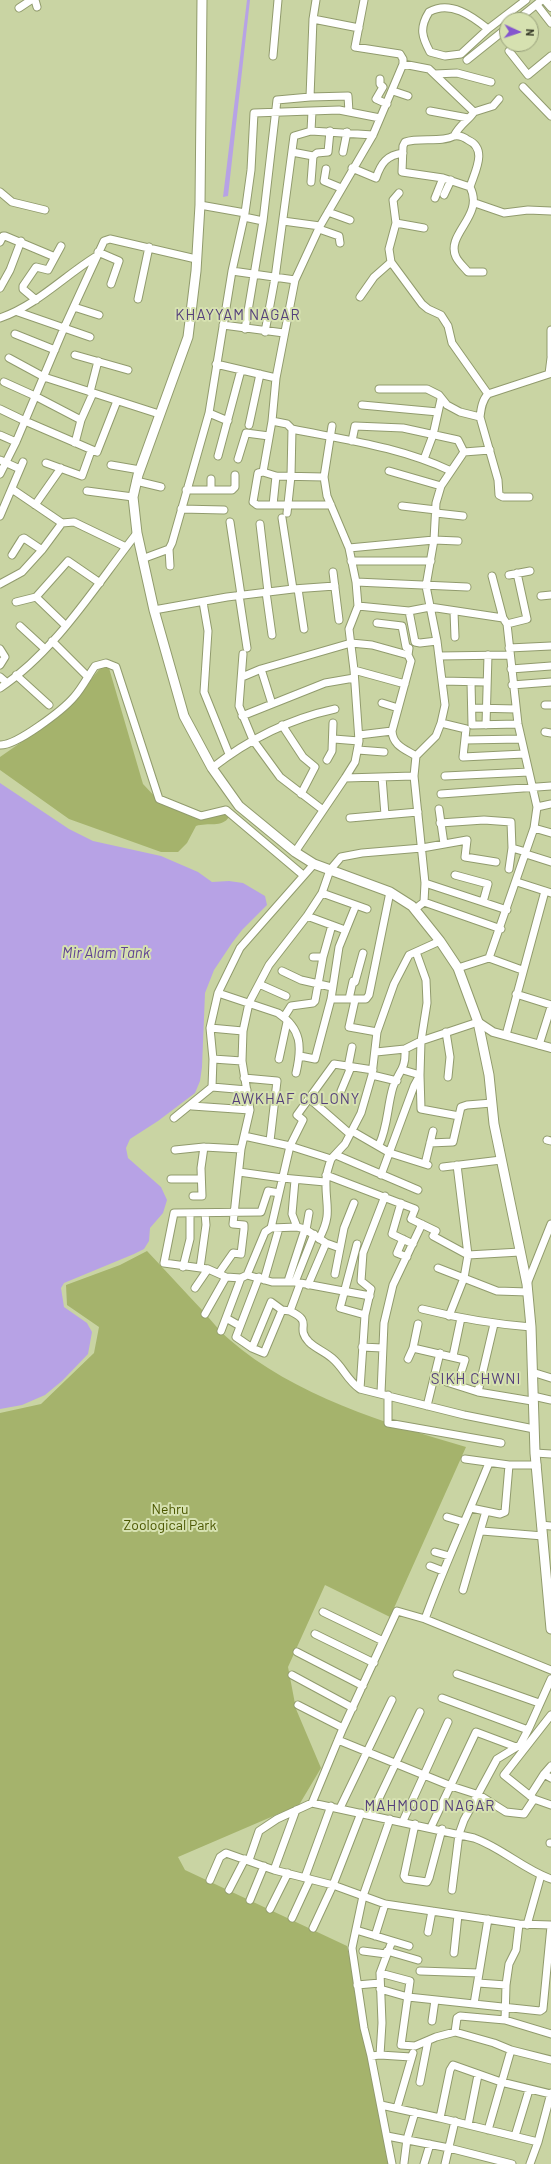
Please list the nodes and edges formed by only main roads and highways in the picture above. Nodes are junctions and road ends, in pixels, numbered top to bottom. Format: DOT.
graph roads {
  1 [pos="202,0"];
  2 [pos="551,1625"];
  1 -- 2 [label="main road"];
}
